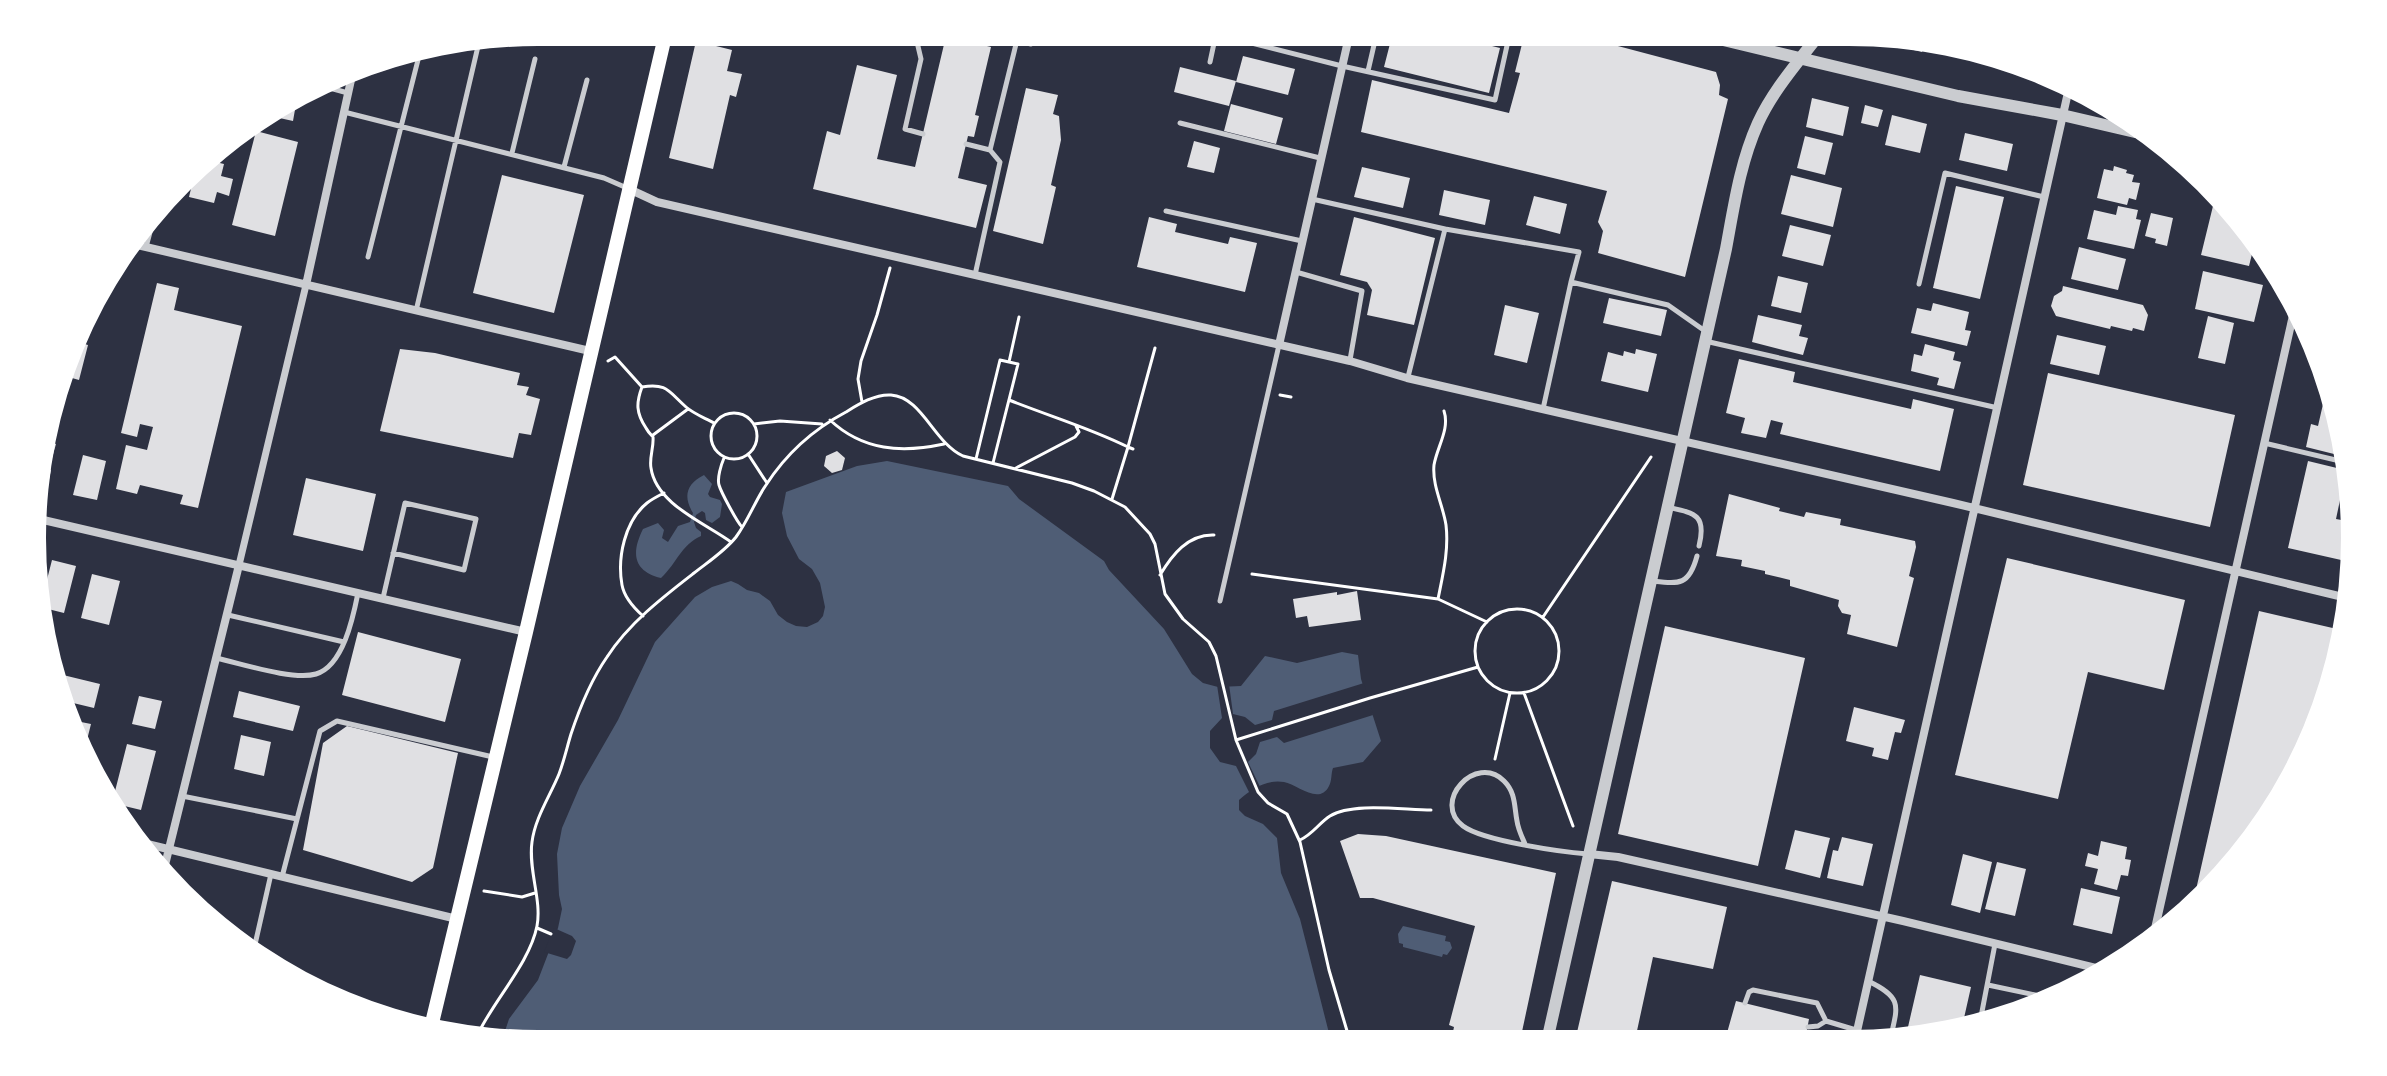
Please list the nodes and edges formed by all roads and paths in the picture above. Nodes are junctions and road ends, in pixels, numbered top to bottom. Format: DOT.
graph roads {
  1 [pos="663,46"];
  2 [pos="918,46"];
  3 [pos="1016,46"];
  4 [pos="1213,46"];
  5 [pos="1266,46"];
  6 [pos="1347,46"];
  7 [pos="1374,46"];
  8 [pos="1507,46"];
  9 [pos="1748,46"];
  10 [pos="1811,46"];
  11 [pos="477,50"];
  12 [pos="535,59"];
  13 [pos="1802,59"];
  14 [pos="418,61"];
  15 [pos="1210,62"];
  16 [pos="1342,66"];
  17 [pos="1368,71"];
  18 [pos="587,80"];
  19 [pos="350,83"];
  20 [pos="336,90"];
  21 [pos="348,93"];
  22 [pos="2067,97"];
  23 [pos="343,111"];
  24 [pos="2062,115"];
  25 [pos="1180,123"];
  26 [pos="402,125"];
  27 [pos="2122,129"];
  28 [pos="923,134"];
  29 [pos="456,139"];
  30 [pos="966,144"];
  31 [pos="990,150"];
  32 [pos="512,153"];
  33 [pos="1321,158"];
  34 [pos="564,167"];
  35 [pos="628,189"];
  36 [pos="2044,197"];
  37 [pos="1312,199"];
  38 [pos="1166,211"];
  39 [pos="1445,229"];
  40 [pos="149,237"];
  41 [pos="1303,241"];
  42 [pos="142,247"];
  43 [pos="146,248"];
  44 [pos="893,256"];
  45 [pos="368,257"];
  46 [pos="1296,272"];
  47 [pos="975,275"];
  48 [pos="1571,282"];
  49 [pos="1919,284"];
  50 [pos="306,285"];
  51 [pos="416,312"];
  52 [pos="1019,317"];
  53 [pos="2291,323"];
  54 [pos="1705,336"];
  55 [pos="1279,345"];
  56 [pos="1155,348"];
  57 [pos="589,353"];
  58 [pos="1350,361"];
  59 [pos="1009,362"];
  60 [pos="1407,378"];
  61 [pos="642,387"];
  62 [pos="1009,400"];
  63 [pos="862,402"];
  64 [pos="1998,408"];
  65 [pos="688,409"];
  66 [pos="1543,409"];
  67 [pos="1444,411"];
  68 [pos="830,420"];
  69 [pos="714,423"];
  70 [pos="754,424"];
  71 [pos="822,424"];
  72 [pos="1076,426"];
  73 [pos="653,435"];
  74 [pos="1682,441"];
  75 [pos="2264,443"];
  76 [pos="944,444"];
  77 [pos="1131,448"];
  78 [pos="748,454"];
  79 [pos="724,457"];
  80 [pos="1651,457"];
  81 [pos="976,459"];
  82 [pos="2335,460"];
  83 [pos="993,463"];
  84 [pos="1015,468"];
  85 [pos="767,483"];
  86 [pos="664,493"];
  87 [pos="1112,499"];
  88 [pos="1667,507"];
  89 [pos="1976,509"];
  90 [pos="47,521"];
  91 [pos="742,527"];
  92 [pos="1214,535"];
  93 [pos="731,542"];
  94 [pos="1699,546"];
  95 [pos="393,553"];
  96 [pos="1697,556"];
  97 [pos="239,565"];
  98 [pos="2235,572"];
  99 [pos="1252,574"];
  100 [pos="1160,575"];
  101 [pos="1651,581"];
  102 [pos="358,593"];
  103 [pos="2338,596"];
  104 [pos="382,599"];
  105 [pos="1438,599"];
  106 [pos="1220,601"];
  107 [pos="227,615"];
  108 [pos="643,616"];
  109 [pos="1543,617"];
  110 [pos="1487,622"];
  111 [pos="526,632"];
  112 [pos="344,642"];
  113 [pos="216,658"];
  114 [pos="1478,667"];
  115 [pos="1510,693"];
  116 [pos="1524,693"];
  117 [pos="1236,740"];
  118 [pos="496,758"];
  119 [pos="1495,759"];
  120 [pos="182,796"];
  121 [pos="1431,810"];
  122 [pos="297,819"];
  123 [pos="1573,826"];
  124 [pos="1299,840"];
  125 [pos="1525,844"];
  126 [pos="155,846"];
  127 [pos="169,850"];
  128 [pos="1589,854"];
  129 [pos="166,860"];
  130 [pos="271,874"];
  131 [pos="282,877"];
  132 [pos="484,891"];
  133 [pos="535,893"];
  134 [pos="1882,916"];
  135 [pos="457,919"];
  136 [pos="2157,922"];
  137 [pos="537,928"];
  138 [pos="551,934"];
  139 [pos="256,941"];
  140 [pos="1995,943"];
  141 [pos="2089,966"];
  142 [pos="1868,981"];
  143 [pos="1988,985"];
  144 [pos="2032,995"];
  145 [pos="1745,1003"];
  146 [pos="1982,1011"];
  147 [pos="433,1019"];
  148 [pos="1826,1021"];
  149 [pos="481,1027"];
  150 [pos="1808,1027"];
  151 [pos="1893,1028"];
  152 [pos="1347,1030"];
  153 [pos="1549,1030"];
  154 [pos="1857,1030"];
  1 -- 35 [label="main road"];
  2 -- 28 [label="lane"];
  3 -- 31 [label="lane"];
  4 -- 15 [label="lane"];
  5 -- 16 [label="lane"];
  6 -- 16 [label="street"];
  7 -- 17 [label="lane"];
  8 -- 17 [label="lane"];
  9 -- 13 [label="street"];
  10 -- 13 [label="street"];
  11 -- 29 [label="lane"];
  12 -- 32 [label="lane"];
  13 -- 24 [label="street"];
  13 -- 54 [label="street"];
  14 -- 26 [label="lane"];
  16 -- 17 [label="lane"];
  16 -- 33 [label="street"];
  18 -- 34 [label="lane"];
  19 -- 21 [label="street"];
  20 -- 21 [label="lane"];
  21 -- 23 [label="street"];
  22 -- 24 [label="street"];
  23 -- 26 [label="lane"];
  23 -- 50 [label="street"];
  24 -- 27 [label="street"];
  24 -- 36 [label="street"];
  25 -- 33 [label="lane"];
  26 -- 29 [label="lane"];
  26 -- 45 [label="lane"];
  29 -- 32 [label="lane"];
  29 -- 51 [label="lane"];
  30 -- 31 [label="lane"];
  31 -- 47 [label="lane"];
  32 -- 34 [label="lane"];
  33 -- 37 [label="street"];
  34 -- 35 [label="lane"];
  35 -- 44 [label="street"];
  35 -- 57 [label="main road"];
  36 -- 49 [label="lane"];
  36 -- 64 [label="street"];
  37 -- 39 [label="lane"];
  37 -- 41 [label="street"];
  38 -- 41 [label="lane"];
  39 -- 48 [label="lane"];
  39 -- 60 [label="lane"];
  40 -- 43 [label="lane"];
  41 -- 46 [label="street"];
  42 -- 43 [label="street"];
  43 -- 50 [label="street"];
  44 -- 47 [label="street"];
  44 -- 63 [label="path"];
  46 -- 55 [label="street"];
  46 -- 58 [label="lane"];
  47 -- 55 [label="street"];
  48 -- 54 [label="lane"];
  48 -- 66 [label="lane"];
  50 -- 51 [label="street"];
  50 -- 97 [label="street"];
  51 -- 57 [label="street"];
  52 -- 59 [label="path"];
  53 -- 75 [label="street"];
  54 -- 64 [label="lane"];
  54 -- 74 [label="street"];
  55 -- 58 [label="street"];
  55 -- 106 [label="lane"];
  56 -- 77 [label="path"];
  57 -- 61 [label="path"];
  57 -- 111 [label="main road"];
  58 -- 60 [label="street"];
  59 -- 62 [label="path"];
  59 -- 81 [label="path"];
  60 -- 66 [label="street"];
  61 -- 65 [label="path"];
  61 -- 73 [label="path"];
  62 -- 72 [label="path"];
  62 -- 83 [label="path"];
  63 -- 68 [label="path"];
  63 -- 76 [label="path"];
  64 -- 89 [label="street"];
  65 -- 69 [label="path"];
  65 -- 73 [label="path"];
  66 -- 74 [label="street"];
  67 -- 105 [label="path"];
  68 -- 71 [label="path"];
  68 -- 76 [label="path"];
  69 -- 70 [label="path"];
  69 -- 79 [label="path"];
  70 -- 71 [label="path"];
  70 -- 78 [label="path"];
  71 -- 85 [label="path"];
  72 -- 77 [label="path"];
  72 -- 84 [label="path"];
  73 -- 86 [label="path"];
  74 -- 88 [label="street"];
  74 -- 89 [label="street"];
  75 -- 82 [label="lane"];
  75 -- 98 [label="street"];
  76 -- 81 [label="path"];
  77 -- 87 [label="path"];
  78 -- 79 [label="path"];
  78 -- 85 [label="path"];
  79 -- 91 [label="path"];
  80 -- 109 [label="path"];
  81 -- 83 [label="path"];
  83 -- 84 [label="path"];
  84 -- 87 [label="path"];
  85 -- 91 [label="path"];
  86 -- 93 [label="path"];
  86 -- 108 [label="path"];
  87 -- 100 [label="path"];
  88 -- 94 [label="lane"];
  88 -- 101 [label="street"];
  89 -- 98 [label="street"];
  89 -- 134 [label="street"];
  90 -- 97 [label="street"];
  91 -- 93 [label="path"];
  92 -- 100 [label="path"];
  93 -- 108 [label="path"];
  95 -- 95 [label="lane"];
  95 -- 104 [label="lane"];
  96 -- 101 [label="lane"];
  97 -- 102 [label="street"];
  97 -- 107 [label="street"];
  98 -- 103 [label="street"];
  98 -- 136 [label="street"];
  99 -- 105 [label="path"];
  100 -- 117 [label="path"];
  101 -- 128 [label="street"];
  102 -- 104 [label="street"];
  102 -- 112 [label="lane"];
  104 -- 111 [label="street"];
  105 -- 110 [label="path"];
  107 -- 112 [label="lane"];
  107 -- 113 [label="street"];
  108 -- 133 [label="path"];
  109 -- 110 [label="path"];
  109 -- 116 [label="path"];
  110 -- 114 [label="path"];
  111 -- 118 [label="main road"];
  112 -- 113 [label="lane"];
  113 -- 120 [label="street"];
  114 -- 115 [label="path"];
  114 -- 117 [label="path"];
  115 -- 116 [label="path"];
  115 -- 119 [label="path"];
  116 -- 123 [label="path"];
  117 -- 124 [label="path"];
  118 -- 122 [label="lane"];
  118 -- 135 [label="main road"];
  120 -- 122 [label="lane"];
  120 -- 127 [label="street"];
  121 -- 124 [label="path"];
  122 -- 131 [label="lane"];
  124 -- 152 [label="path"];
  125 -- 125 [label="lane"];
  125 -- 128 [label="lane"];
  126 -- 127 [label="street"];
  127 -- 129 [label="street"];
  127 -- 130 [label="street"];
  128 -- 134 [label="street"];
  128 -- 153 [label="street"];
  130 -- 131 [label="street"];
  130 -- 139 [label="lane"];
  131 -- 135 [label="street"];
  132 -- 133 [label="path"];
  133 -- 137 [label="path"];
  134 -- 140 [label="street"];
  134 -- 142 [label="street"];
  135 -- 147 [label="main road"];
  137 -- 138 [label="path"];
  137 -- 149 [label="path"];
  140 -- 141 [label="street"];
  140 -- 143 [label="lane"];
  142 -- 151 [label="lane"];
  142 -- 154 [label="street"];
  143 -- 144 [label="lane"];
  143 -- 146 [label="lane"];
  145 -- 148 [label="lane"];
  148 -- 150 [label="lane"];
  148 -- 154 [label="lane"];
}
